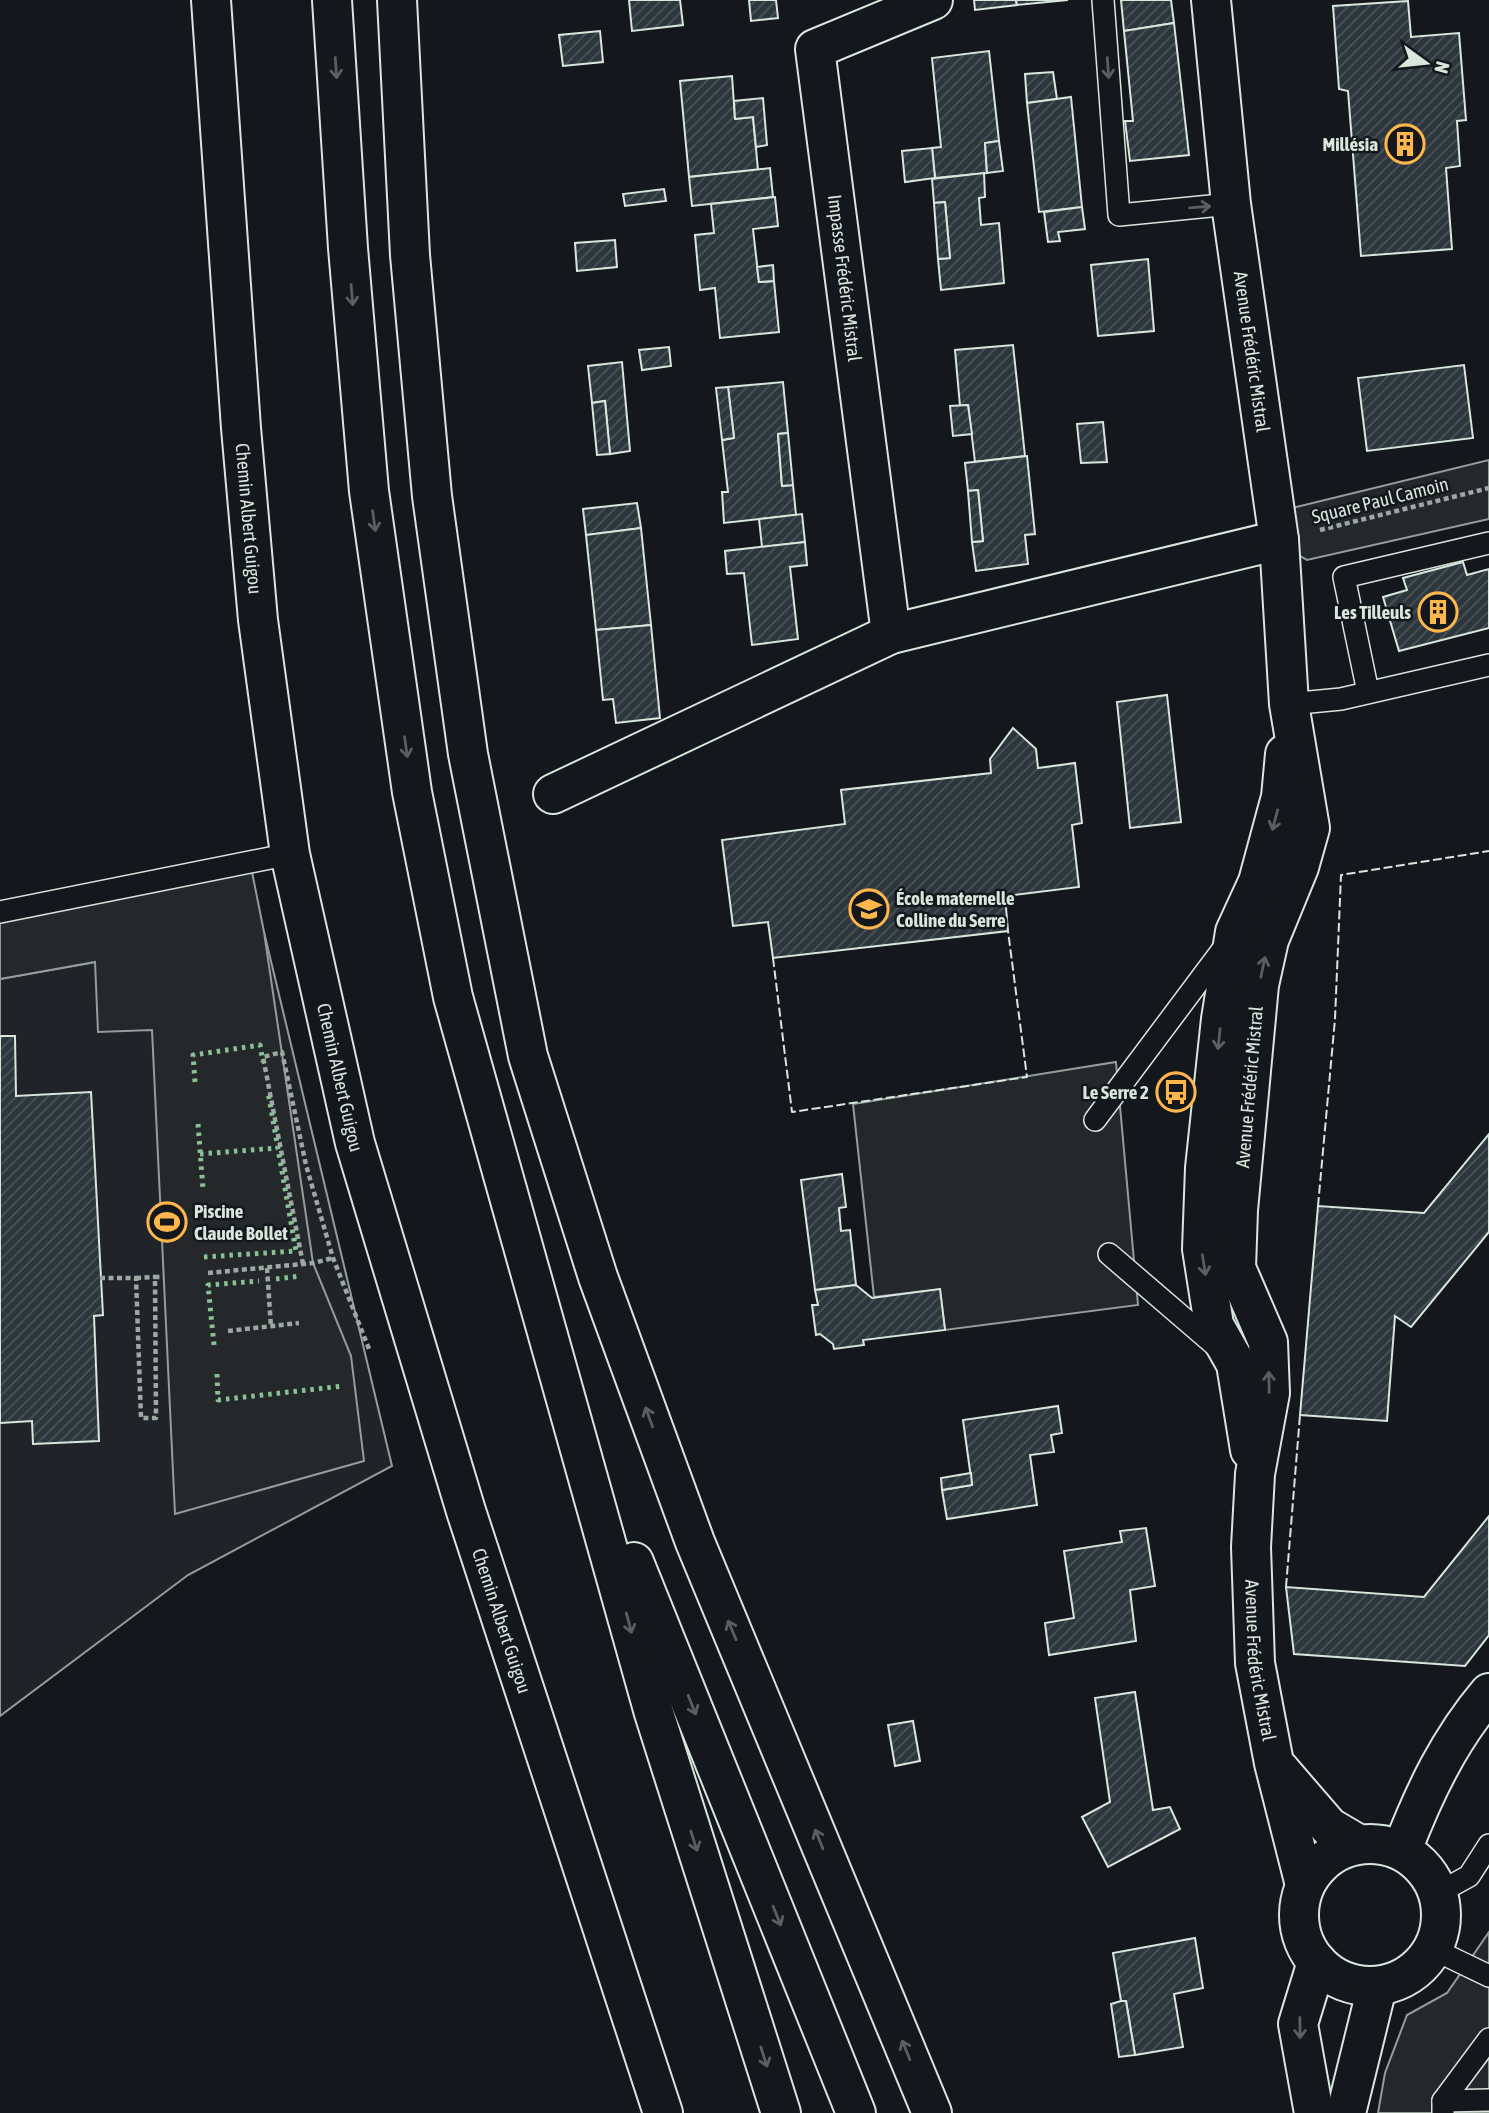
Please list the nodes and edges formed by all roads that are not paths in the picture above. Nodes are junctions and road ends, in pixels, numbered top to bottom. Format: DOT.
graph roads {
  1 [pos="211,0"];
  2 [pos="332,0"];
  3 [pos="397,0"];
  4 [pos="933,0"];
  5 [pos="1102,0"];
  6 [pos="1211,0"];
  7 [pos="1231,204"];
  8 [pos="1279,540"];
  9 [pos="1489,543"];
  10 [pos="891,634"];
  11 [pos="1489,665"];
  12 [pos="1368,692"];
  13 [pos="1289,704"];
  14 [pos="553,794"];
  15 [pos="290,854"];
  16 [pos="0,912"];
  17 [pos="1235,932"];
  18 [pos="1094,1120"];
  19 [pos="1109,1254"];
  20 [pos="1236,1364"];
  21 [pos="565,1391"];
  22 [pos="1255,1474"];
  23 [pos="1489,1693"];
  24 [pos="1274,1763"];
  25 [pos="1358,1844"];
  26 [pos="1489,1845"];
  27 [pos="1402,1850"];
  28 [pos="1305,1885"];
  29 [pos="1438,1893"];
  30 [pos="1433,1949"];
  31 [pos="1317,1962"];
  32 [pos="1489,1976"];
  33 [pos="1377,1987"];
  34 [pos="1489,2039"];
  35 [pos="1489,2099"];
  36 [pos="1443,2107"];
  37 [pos="663,2113"];
  38 [pos="781,2113"];
  39 [pos="856,2113"];
  40 [pos="932,2113"];
  41 [pos="1314,2113"];
  42 [pos="1346,2113"];
  1 -- 15 [label="main road, Chemin Albert Guigou"];
  2 -- 21 [label="main road, one-way"];
  40 -- 3 [label="main road, one-way"];
  4 -- 10 [label="main road, Impasse Frédéric Mistral"];
  5 -- 7 [label="lane, one-way"];
  6 -- 7 [label="main road, Avenue Frédéric Mistral"];
  7 -- 8 [label="main road, Avenue Frédéric Mistral"];
  8 -- 10 [label="main road"];
  8 -- 13 [label="main road, Avenue Frédéric Mistral"];
  9 -- 12 [label="lane"];
  10 -- 14 [label="main road"];
  11 -- 12 [label="lane"];
  12 -- 13 [label="lane"];
  13 -- 17 [label="main road, Avenue Frédéric Mistral, one-way"];
  22 -- 13 [label="main road, Avenue Frédéric Mistral, one-way"];
  15 -- 16 [label="lane"];
  15 -- 37 [label="main road, Chemin Albert Guigou"];
  17 -- 18 [label="lane"];
  17 -- 20 [label="main road, Avenue Frédéric Mistral, one-way"];
  19 -- 20 [label="lane"];
  20 -- 22 [label="main road, Avenue Frédéric Mistral"];
  21 -- 38 [label="main road, one-way"];
  21 -- 39 [label="main road, one-way"];
  22 -- 24 [label="main road, Avenue Frédéric Mistral"];
  23 -- 27 [label="main road"];
  24 -- 25 [label="main road, Avenue Frédéric Mistral"];
  24 -- 28 [label="main road, Avenue Frédéric Mistral"];
  25 -- 27 [label="main road"];
  25 -- 28 [label="main road"];
  26 -- 29 [label="lane"];
  27 -- 29 [label="main road"];
  28 -- 31 [label="main road"];
  29 -- 30 [label="main road"];
  30 -- 32 [label="lane"];
  30 -- 33 [label="main road"];
  31 -- 33 [label="main road"];
  31 -- 41 [label="main road, one-way"];
  33 -- 42 [label="main road"];
  34 -- 36 [label="lane"];
  35 -- 36 [label="lane"];
}
